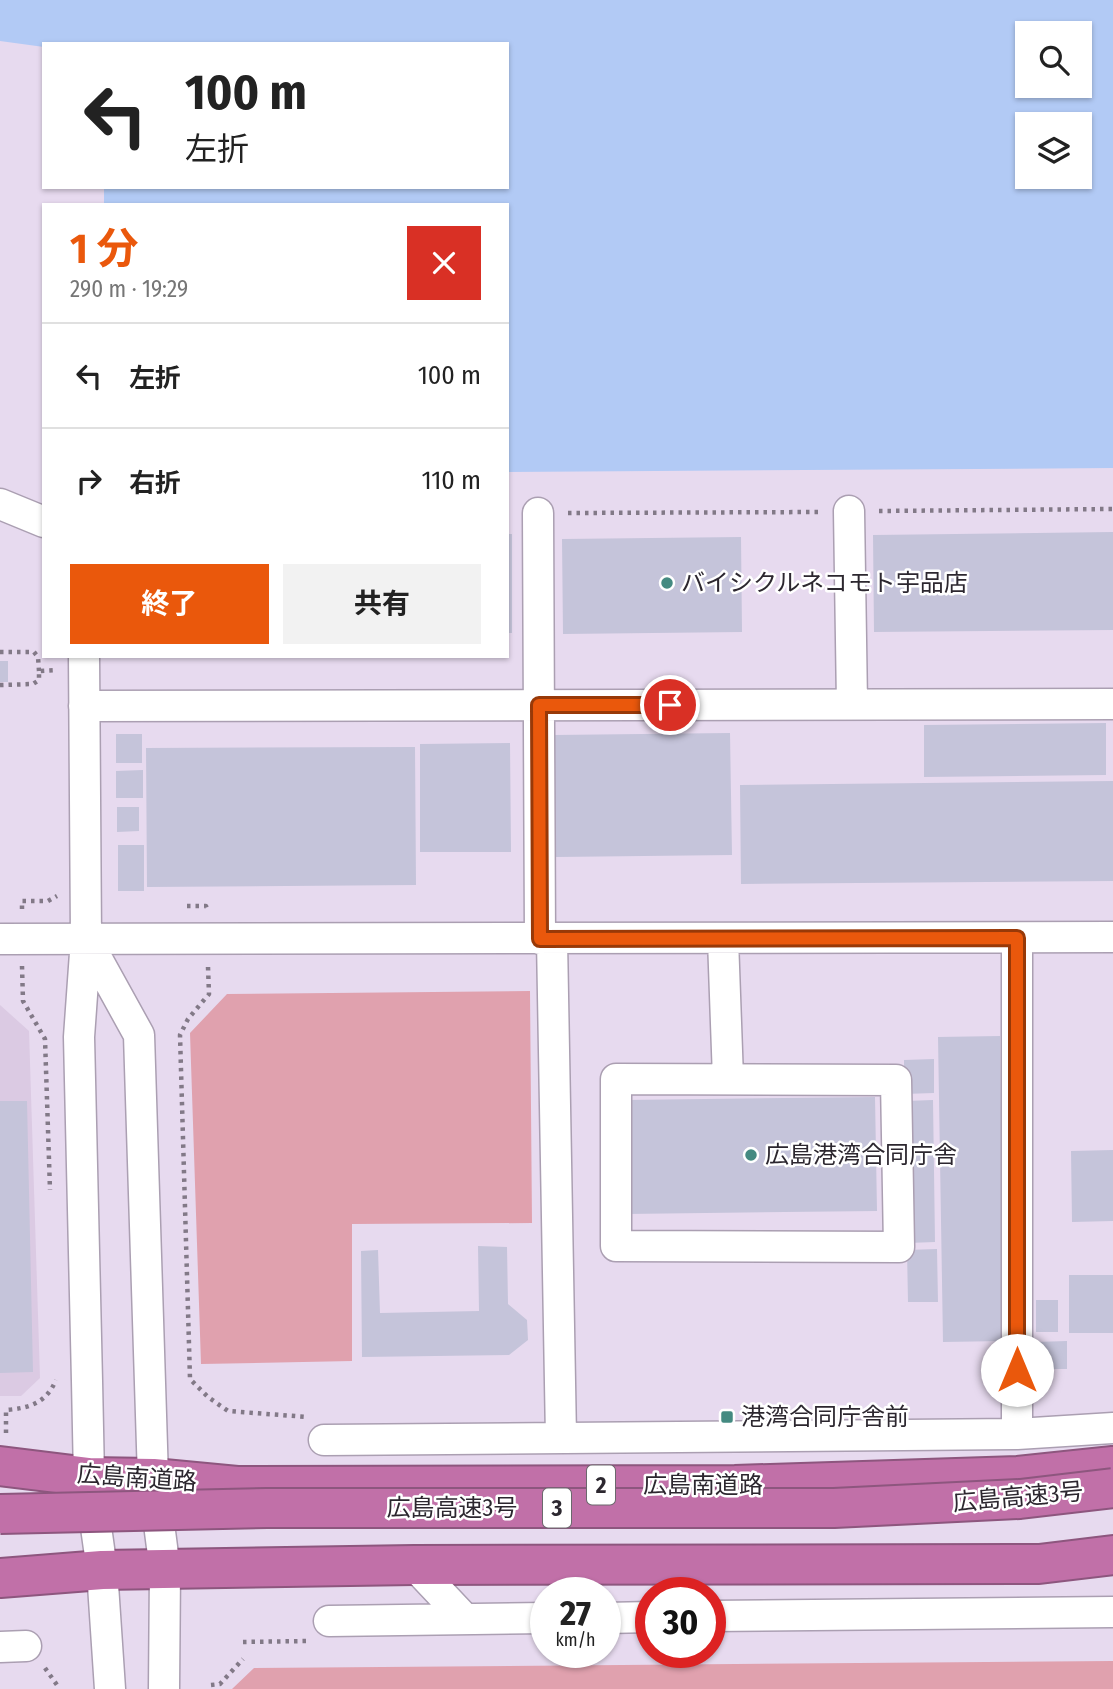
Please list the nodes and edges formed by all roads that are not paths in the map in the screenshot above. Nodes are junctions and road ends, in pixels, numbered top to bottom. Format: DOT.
graph roads {
  1 [pos="0,504"];
  2 [pos="849,511"];
  3 [pos="538,513"];
  4 [pos="42,521"];
  5 [pos="84,658"];
  6 [pos="852,704"];
  7 [pos="1113,704"];
  8 [pos="539,705"];
  9 [pos="84,706"];
  10 [pos="1113,937"];
  11 [pos="1017,938"];
  12 [pos="0,939"];
  13 [pos="86,939"];
  14 [pos="546,939"];
  15 [pos="723,939"];
  16 [pos="728,1079"];
  17 [pos="1113,1428"];
  18 [pos="1017,1434"];
  19 [pos="859,1435"];
  20 [pos="561,1438"];
  21 [pos="440,1439"];
  22 [pos="324,1440"];
  23 [pos="3,1452"];
  24 [pos="1113,1466"];
  25 [pos="89,1477"];
  26 [pos="153,1478"];
  27 [pos="813,1483"];
  28 [pos="403,1485"];
  29 [pos="1113,1488"];
  30 [pos="0,1514"];
  31 [pos="1113,1555"];
  32 [pos="414,1565"];
  33 [pos="102,1570"];
  34 [pos="165,1570"];
  35 [pos="0,1578"];
  36 [pos="1113,1612"];
  37 [pos="726,1616"];
  38 [pos="530,1618"];
  39 [pos="465,1619"];
  40 [pos="329,1621"];
  41 [pos="110,1689"];
  42 [pos="164,1689"];
  1 -- 4 [label="street"];
  2 -- 6 [label="street"];
  3 -- 8 [label="street"];
  5 -- 9 [label="street"];
  6 -- 7 [label="street"];
  6 -- 8 [label="street"];
  8 -- 9 [label="street"];
  8 -- 14 [label="street"];
  9 -- 13 [label="street"];
  10 -- 11 [label="street"];
  11 -- 15 [label="street"];
  11 -- 18 [label="street"];
  12 -- 13 [label="street"];
  13 -- 14 [label="street"];
  13 -- 25 [label="street"];
  13 -- 26 [label="street"];
  14 -- 15 [label="street"];
  14 -- 20 [label="street"];
  15 -- 16 [label="street"];
  16 -- 16 [label="street"];
  17 -- 18 [label="street"];
  18 -- 19 [label="street"];
  19 -- 20 [label="street"];
  19 -- 27 [label="street"];
  20 -- 21 [label="street"];
  21 -- 22 [label="street"];
  21 -- 28 [label="street"];
  23 -- 25 [label="highway, 広島南道路 / 2"];
  24 -- 27 [label="highway, 広島南道路 / 2"];
  25 -- 26 [label="highway, 広島南道路 / 2"];
  25 -- 33 [label="street"];
  26 -- 28 [label="highway, 広島南道路 / 2"];
  26 -- 34 [label="street"];
  27 -- 28 [label="highway, 広島南道路 / 2"];
  29 -- 30 [label="highway, 広島高速3号 / 3, bridge"];
  31 -- 32 [label="highway"];
  32 -- 34 [label="highway"];
  32 -- 39 [label="street"];
  33 -- 34 [label="highway"];
  33 -- 35 [label="highway"];
  33 -- 41 [label="street"];
  34 -- 42 [label="street"];
  36 -- 37 [label="street"];
  38 -- 39 [label="street"];
  39 -- 40 [label="street"];
}
